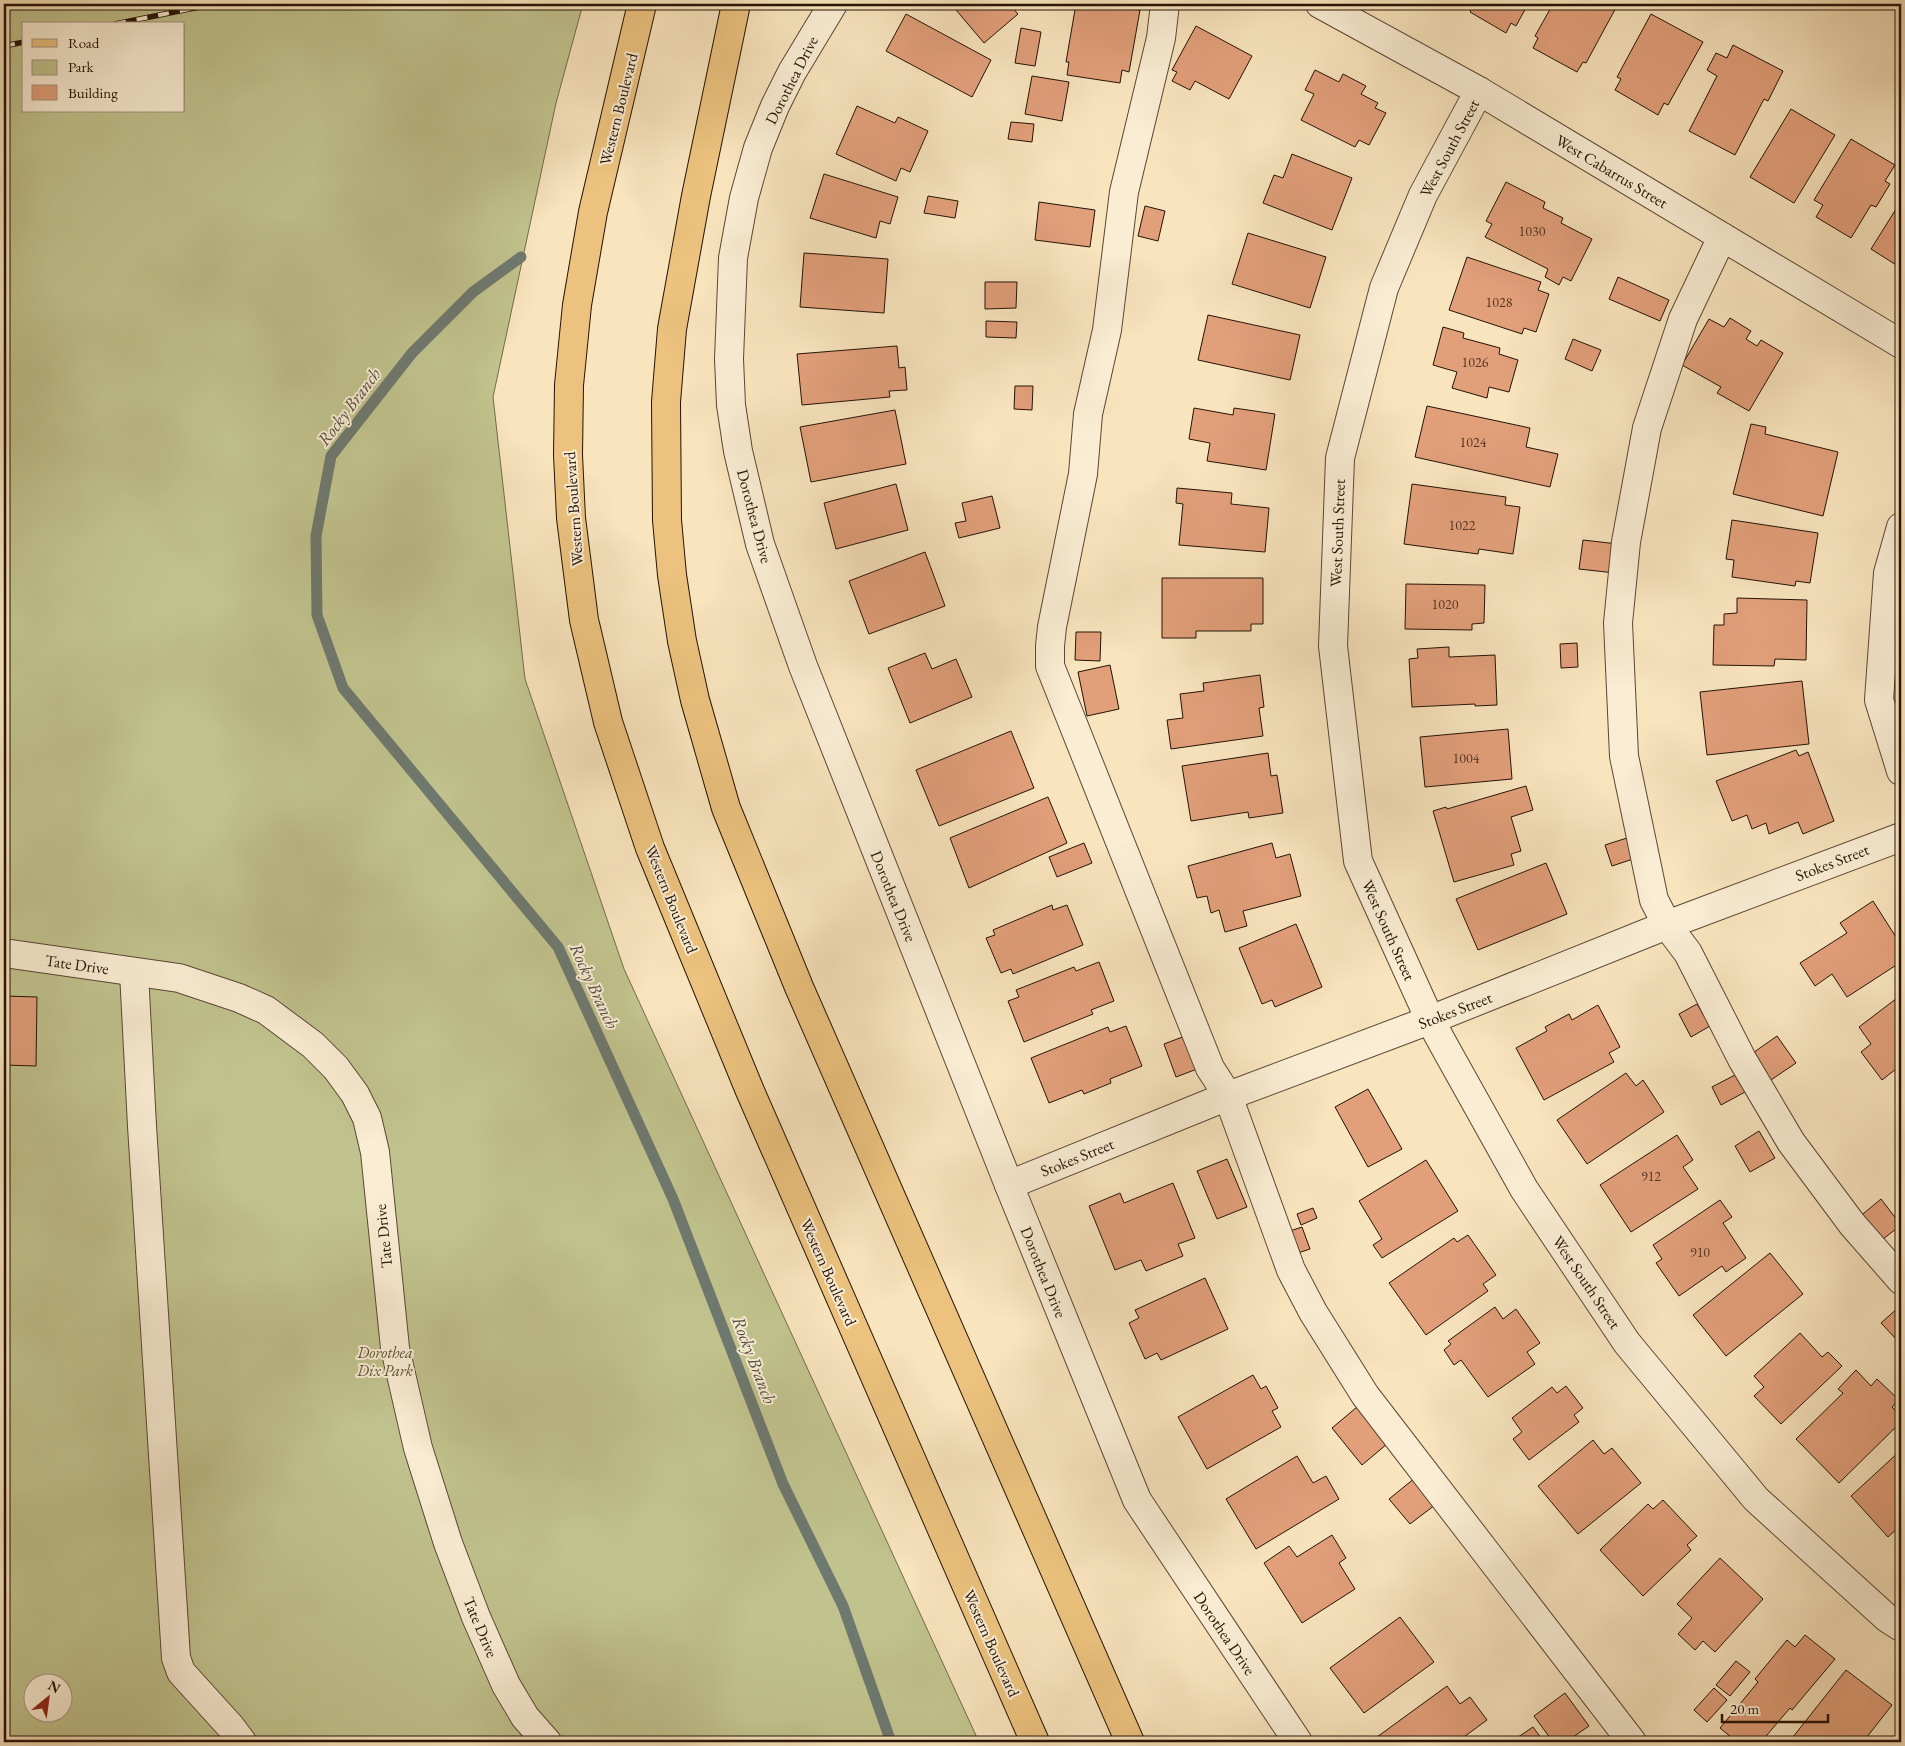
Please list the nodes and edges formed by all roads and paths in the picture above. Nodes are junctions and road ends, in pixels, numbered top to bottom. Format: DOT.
graph roads {
  1 [pos="642,4"];
  2 [pos="736,4"];
  3 [pos="833,4"];
  4 [pos="1165,4"];
  5 [pos="1320,4"];
  6 [pos="1479,91"];
  7 [pos="1722,237"];
  8 [pos="1901,344"];
  9 [pos="1901,527"];
  10 [pos="1901,771"];
  11 [pos="1901,837"];
  12 [pos="1667,925"];
  13 [pos="4,953"];
  14 [pos="134,972"];
  15 [pos="1430,1020"];
  16 [pos="1228,1096"];
  17 [pos="1009,1185"];
  18 [pos="1901,1280"];
  19 [pos="1896,1617"];
  20 [pos="242,1742"];
  21 [pos="547,1742"];
  22 [pos="1035,1742"];
  23 [pos="1130,1742"];
  24 [pos="1298,1742"];
  25 [pos="1632,1742"];
  1 -- 22 [label="main road, Western Boulevard"];
  2 -- 23 [label="main road"];
  3 -- 17 [label="street, Dorothea Drive"];
  4 -- 16 [label="street"];
  5 -- 6 [label="street, West Cabarrus Street"];
  6 -- 7 [label="street, West Cabarrus Street"];
  6 -- 15 [label="street, West South Street"];
  7 -- 8 [label="street, West Cabarrus Street"];
  7 -- 12 [label="street"];
  9 -- 10 [label="street"];
  11 -- 12 [label="street, Stokes Street"];
  12 -- 15 [label="street, Stokes Street"];
  12 -- 18 [label="street"];
  13 -- 14 [label="street, Tate Drive"];
  14 -- 20 [label="street"];
  14 -- 21 [label="street, Tate Drive"];
  15 -- 16 [label="street, Stokes Street"];
  15 -- 19 [label="street, West South Street"];
  16 -- 17 [label="street, Stokes Street"];
  16 -- 25 [label="street"];
  17 -- 24 [label="street, Dorothea Drive"];
}
